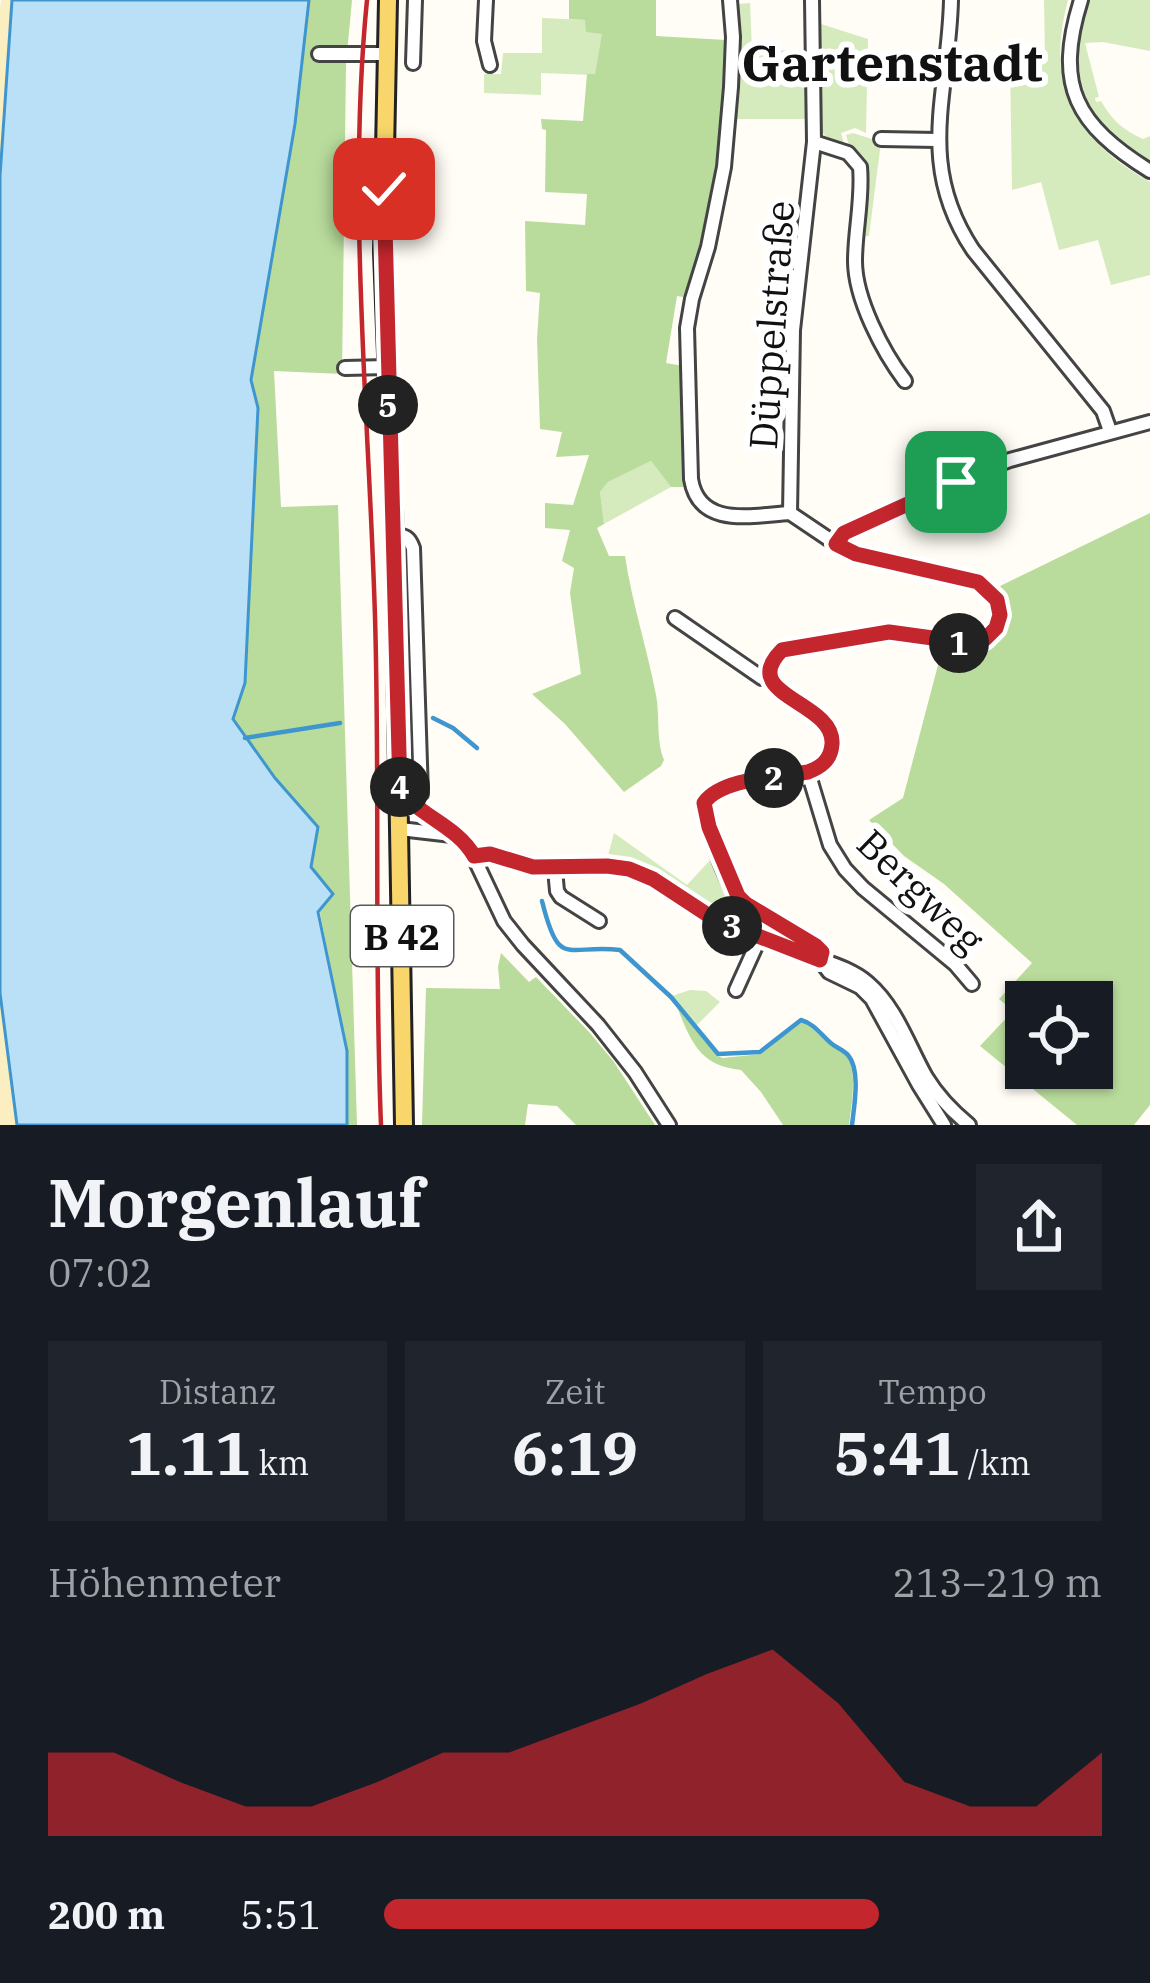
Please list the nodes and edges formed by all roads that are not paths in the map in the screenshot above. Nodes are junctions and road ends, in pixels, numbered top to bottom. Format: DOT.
graph roads {
  1 [pos="388,0"];
  2 [pos="416,0"];
  3 [pos="486,0"];
  4 [pos="730,0"];
  5 [pos="812,0"];
  6 [pos="951,0"];
  7 [pos="1080,1"];
  8 [pos="319,54"];
  9 [pos="386,54"];
  10 [pos="412,63"];
  11 [pos="490,65"];
  12 [pos="881,139"];
  13 [pos="937,140"];
  14 [pos="814,142"];
  15 [pos="1150,171"];
  16 [pos="387,367"];
  17 [pos="345,368"];
  18 [pos="904,381"];
  19 [pos="1150,422"];
  20 [pos="1110,431"];
  21 [pos="790,513"];
  22 [pos="394,534"];
  23 [pos="836,544"];
  24 [pos="675,618"];
  25 [pos="771,677"];
  26 [pos="399,760"];
  27 [pos="421,760"];
  28 [pos="808,772"];
  29 [pos="400,791"];
  30 [pos="421,794"];
  31 [pos="400,830"];
  32 [pos="456,836"];
  33 [pos="474,856"];
  34 [pos="555,869"];
  35 [pos="599,921"];
  36 [pos="760,937"];
  37 [pos="820,960"];
  38 [pos="972,984"];
  39 [pos="736,990"];
  40 [pos="404,1125"];
  41 [pos="669,1125"];
  42 [pos="944,1125"];
  43 [pos="968,1125"];
  1 -- 9 [label="main road, B 42"];
  2 -- 10 [label="street"];
  3 -- 11 [label="street"];
  4 -- 21 [label="street"];
  5 -- 14 [label="street, Düppelstraße"];
  6 -- 13 [label="street"];
  7 -- 15 [label="street"];
  8 -- 9 [label="street"];
  9 -- 16 [label="main road, B 42"];
  12 -- 13 [label="street"];
  13 -- 20 [label="street"];
  14 -- 18 [label="street, Düppelstraße"];
  14 -- 21 [label="street, Düppelstraße"];
  16 -- 17 [label="street"];
  16 -- 22 [label="main road, B 42"];
  19 -- 20 [label="street"];
  20 -- 23 [label="street"];
  21 -- 23 [label="street"];
  22 -- 26 [label="main road, B 42"];
  22 -- 27 [label="street"];
  23 -- 25 [label="street"];
  24 -- 25 [label="street"];
  25 -- 28 [label="street"];
  26 -- 27 [label="street"];
  26 -- 29 [label="main road, B 42"];
  27 -- 30 [label="street"];
  28 -- 37 [label="street"];
  28 -- 38 [label="street, Bergweg"];
  29 -- 31 [label="main road, B 42"];
  29 -- 32 [label="street"];
  31 -- 32 [label="street"];
  31 -- 40 [label="main road, B 42"];
  32 -- 33 [label="street"];
  33 -- 34 [label="street"];
  33 -- 41 [label="street"];
  34 -- 35 [label="street"];
  34 -- 36 [label="street"];
  36 -- 37 [label="street"];
  36 -- 39 [label="street"];
  37 -- 42 [label="street"];
  37 -- 43 [label="street"];
}
